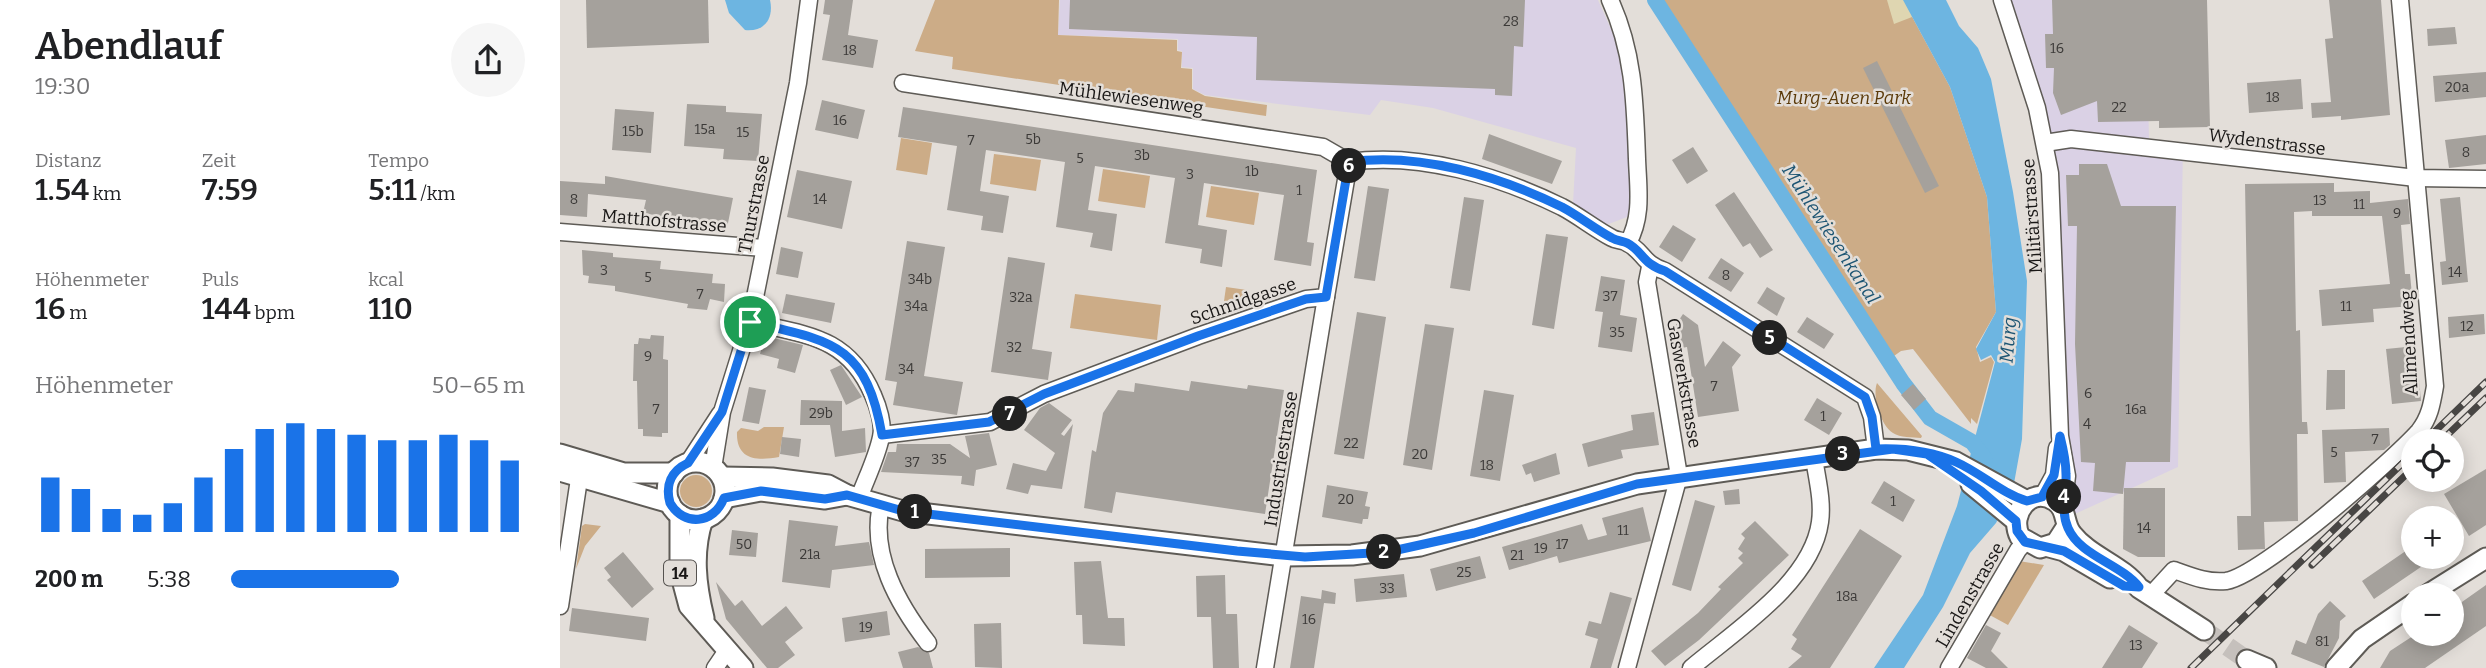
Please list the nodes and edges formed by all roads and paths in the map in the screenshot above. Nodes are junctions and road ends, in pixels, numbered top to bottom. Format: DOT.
graph roads {
  1 [pos="809,0"];
  2 [pos="1610,0"];
  3 [pos="2002,0"];
  4 [pos="2400,0"];
  5 [pos="903,83"];
  6 [pos="2045,143"];
  7 [pos="1349,162"];
  8 [pos="2416,178"];
  9 [pos="2486,179"];
  10 [pos="560,232"];
  11 [pos="1629,243"];
  12 [pos="764,248"];
  13 [pos="1650,267"];
  14 [pos="1326,297"];
  15 [pos="750,322"];
  16 [pos="722,412"];
  17 [pos="882,435"];
  18 [pos="2060,436"];
  19 [pos="1876,449"];
  20 [pos="560,454"];
  21 [pos="1814,458"];
  22 [pos="1678,464"];
  23 [pos="1953,466"];
  24 [pos="681,468"];
  25 [pos="560,471"];
  26 [pos="718,472"];
  27 [pos="579,478"];
  28 [pos="853,496"];
  29 [pos="724,498"];
  30 [pos="2030,499"];
  31 [pos="881,505"];
  32 [pos="675,509"];
  33 [pos="2065,517"];
  34 [pos="703,519"];
  35 [pos="2014,519"];
  36 [pos="2025,542"];
  37 [pos="2049,547"];
  38 [pos="1284,556"];
  39 [pos="2486,558"];
  40 [pos="2446,583"];
  41 [pos="2145,591"];
  42 [pos="560,606"];
  43 [pos="2401,613"];
  44 [pos="705,622"];
  45 [pos="2204,630"];
  46 [pos="2377,630"];
  47 [pos="928,643"];
  48 [pos="728,649"];
  49 [pos="715,668"];
  50 [pos="743,668"];
  51 [pos="1265,668"];
  52 [pos="1627,668"];
  53 [pos="1691,668"];
  54 [pos="1949,668"];
  55 [pos="2251,668"];
  56 [pos="2266,668"];
  57 [pos="2336,668"];
  58 [pos="2350,668"];
  1 -- 12 [label="street, Thurstrasse"];
  2 -- 11 [label="street"];
  3 -- 6 [label="street, Militärstrasse"];
  4 -- 8 [label="street, Allmendweg"];
  5 -- 7 [label="street, Mühlewiesenweg"];
  6 -- 8 [label="street, Wydenstrasse"];
  6 -- 18 [label="street, Militärstrasse"];
  7 -- 11 [label="street"];
  7 -- 14 [label="street"];
  8 -- 9 [label="street, Wydenstrasse"];
  8 -- 41 [label="street, Allmendweg"];
  10 -- 12 [label="street, Matthofstrasse"];
  11 -- 13 [label="street"];
  12 -- 15 [label="street, Thurstrasse"];
  13 -- 19 [label="street"];
  13 -- 22 [label="street, Gaswerkstrasse"];
  14 -- 17 [label="street, Schmidgasse"];
  14 -- 38 [label="street, Industriestrasse"];
  15 -- 16 [label="street, Thurstrasse"];
  15 -- 17 [label="street"];
  16 -- 24 [label="street, Thurstrasse"];
  16 -- 26 [label="street, Thurstrasse"];
  17 -- 28 [label="street"];
  18 -- 30 [label="street, Militärstrasse"];
  18 -- 33 [label="street, Militärstrasse"];
  19 -- 21 [label="main road"];
  19 -- 23 [label="main road"];
  20 -- 24 [label="main road"];
  21 -- 22 [label="main road"];
  21 -- 53 [label="street"];
  22 -- 38 [label="main road"];
  22 -- 52 [label="street, Gaswerkstrasse"];
  23 -- 30 [label="main road"];
  23 -- 35 [label="main road"];
  24 -- 26 [label="main road"];
  24 -- 32 [label="main road"];
  25 -- 27 [label="main road"];
  26 -- 28 [label="main road"];
  26 -- 29 [label="main road"];
  27 -- 32 [label="main road"];
  27 -- 42 [label="street"];
  28 -- 29 [label="main road"];
  28 -- 31 [label="main road"];
  29 -- 34 [label="main road"];
  30 -- 33 [label="main road"];
  30 -- 35 [label="main road"];
  31 -- 38 [label="main road"];
  31 -- 47 [label="street"];
  32 -- 34 [label="main road"];
  32 -- 44 [label="main road, 14"];
  33 -- 37 [label="main road"];
  33 -- 41 [label="main road"];
  34 -- 44 [label="main road, 14"];
  35 -- 36 [label="main road"];
  36 -- 37 [label="main road"];
  36 -- 54 [label="street, Lindenstrasse"];
  37 -- 41 [label="main road"];
  38 -- 51 [label="street, Industriestrasse"];
  39 -- 40 [label="main road"];
  41 -- 45 [label="main road"];
  43 -- 46 [label="main road"];
  44 -- 48 [label="main road, 14"];
  46 -- 57 [label="main road"];
  46 -- 58 [label="main road"];
  48 -- 49 [label="street"];
  48 -- 50 [label="main road, 14"];
  55 -- 56 [label="main road"];
}
